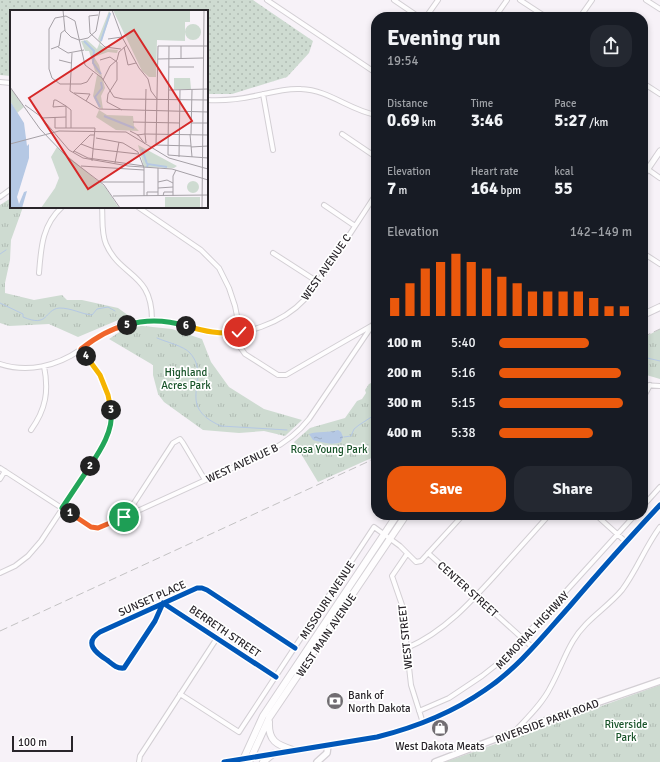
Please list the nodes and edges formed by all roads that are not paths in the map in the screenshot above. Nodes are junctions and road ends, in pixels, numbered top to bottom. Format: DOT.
graph roads {
  1 [pos="267,0"];
  2 [pos="394,0"];
  3 [pos="438,0"];
  4 [pos="507,0"];
  5 [pos="520,0"];
  6 [pos="592,0"];
  7 [pos="646,0"];
  8 [pos="660,9"];
  9 [pos="412,12"];
  10 [pos="430,12"];
  11 [pos="499,12"];
  12 [pos="538,12"];
  13 [pos="584,12"];
  14 [pos="371,69"];
  15 [pos="0,82"];
  16 [pos="10,83"];
  17 [pos="648,86"];
  18 [pos="263,94"];
  19 [pos="660,94"];
  20 [pos="208,100"];
  21 [pos="371,114"];
  22 [pos="342,134"];
  23 [pos="273,150"];
  24 [pos="660,151"];
  25 [pos="371,154"];
  26 [pos="648,165"];
  27 [pos="648,170"];
  28 [pos="660,178"];
  29 [pos="10,189"];
  30 [pos="0,198"];
  31 [pos="371,202"];
  32 [pos="324,205"];
  33 [pos="61,208"];
  34 [pos="102,208"];
  35 [pos="139,208"];
  36 [pos="355,226"];
  37 [pos="273,253"];
  38 [pos="648,256"];
  39 [pos="660,264"];
  40 [pos="39,273"];
  41 [pos="318,282"];
  42 [pos="660,306"];
  43 [pos="648,310"];
  44 [pos="660,311"];
  45 [pos="648,312"];
  46 [pos="648,316"];
  47 [pos="152,320"];
  48 [pos="371,324"];
  49 [pos="371,328"];
  50 [pos="239,332"];
  51 [pos="81,349"];
  52 [pos="0,364"];
  53 [pos="44,366"];
  54 [pos="650,385"];
  55 [pos="660,386"];
  56 [pos="648,389"];
  57 [pos="31,430"];
  58 [pos="0,468"];
  59 [pos="5,471"];
  60 [pos="0,479"];
  61 [pos="206,480"];
  62 [pos="660,487"];
  63 [pos="648,500"];
  64 [pos="660,505"];
  65 [pos="62,508"];
  66 [pos="124,517"];
  67 [pos="648,518"];
  68 [pos="394,520"];
  69 [pos="403,520"];
  70 [pos="458,520"];
  71 [pos="544,520"];
  72 [pos="602,520"];
  73 [pos="631,520"];
  74 [pos="646,520"];
  75 [pos="374,527"];
  76 [pos="660,527"];
  77 [pos="384,534"];
  78 [pos="618,534"];
  79 [pos="391,538"];
  80 [pos="626,542"];
  81 [pos="428,553"];
  82 [pos="407,554"];
  83 [pos="0,574"];
  84 [pos="476,596"];
  85 [pos="163,603"];
  86 [pos="217,638"];
  87 [pos="522,639"];
  88 [pos="295,648"];
  89 [pos="407,648"];
  90 [pos="532,648"];
  91 [pos="276,677"];
  92 [pos="660,681"];
  93 [pos="180,694"];
  94 [pos="419,711"];
  95 [pos="269,718"];
  96 [pos="424,723"];
  97 [pos="515,732"];
  98 [pos="328,745"];
  99 [pos="293,750"];
  100 [pos="273,754"];
  101 [pos="246,760"];
  102 [pos="139,762"];
  103 [pos="224,762"];
  104 [pos="263,762"];
  105 [pos="316,762"];
  106 [pos="435,762"];
  1 -- 14 [label="street"];
  2 -- 9 [label="street"];
  3 -- 10 [label="street"];
  4 -- 11 [label="street"];
  5 -- 12 [label="street"];
  6 -- 13 [label="street"];
  7 -- 8 [label="street"];
  15 -- 16 [label="street"];
  17 -- 19 [label="street"];
  18 -- 20 [label="street"];
  18 -- 21 [label="street"];
  18 -- 23 [label="street"];
  22 -- 25 [label="street"];
  24 -- 26 [label="street"];
  27 -- 28 [label="street"];
  29 -- 30 [label="street"];
  31 -- 36 [label="street, WEST AVENUE C"];
  32 -- 36 [label="street"];
  33 -- 40 [label="street"];
  34 -- 47 [label="street"];
  35 -- 50 [label="street"];
  36 -- 41 [label="street, WEST AVENUE C"];
  37 -- 41 [label="street"];
  38 -- 39 [label="street"];
  41 -- 50 [label="street, WEST AVENUE C"];
  42 -- 43 [label="main road"];
  42 -- 45 [label="main road"];
  44 -- 46 [label="main road"];
  47 -- 50 [label="street, WEST AVENUE C"];
  47 -- 51 [label="street, WEST AVENUE C"];
  48 -- 50 [label="street"];
  49 -- 61 [label="street, WEST AVENUE B"];
  51 -- 53 [label="street, WEST AVENUE C"];
  51 -- 65 [label="street"];
  52 -- 53 [label="street, WEST AVENUE C"];
  53 -- 57 [label="street"];
  54 -- 55 [label="street"];
  54 -- 56 [label="street"];
  58 -- 59 [label="street"];
  59 -- 60 [label="street"];
  59 -- 65 [label="street"];
  61 -- 66 [label="street, WEST AVENUE B"];
  61 -- 66 [label="street"];
  62 -- 63 [label="street"];
  64 -- 67 [label="street, MEMORIAL HIGHWAY"];
  65 -- 66 [label="street, WEST AVENUE B"];
  65 -- 83 [label="street"];
  68 -- 77 [label="main road, WEST MAIN AVENUE"];
  69 -- 79 [label="main road, WEST MAIN AVENUE"];
  70 -- 81 [label="street"];
  71 -- 84 [label="street"];
  72 -- 78 [label="street"];
  73 -- 78 [label="street"];
  74 -- 80 [label="street, MEMORIAL HIGHWAY"];
  75 -- 77 [label="street, CENTER STREET"];
  75 -- 88 [label="street, MISSOURI AVENUE"];
  76 -- 97 [label="street"];
  77 -- 79 [label="street, CENTER STREET"];
  77 -- 101 [label="main road, WEST MAIN AVENUE"];
  78 -- 80 [label="street"];
  78 -- 87 [label="street"];
  79 -- 82 [label="street, CENTER STREET"];
  79 -- 95 [label="main road, WEST MAIN AVENUE"];
  80 -- 90 [label="street, MEMORIAL HIGHWAY"];
  81 -- 82 [label="street, CENTER STREET"];
  81 -- 84 [label="street, CENTER STREET"];
  82 -- 89 [label="street, WEST STREET"];
  84 -- 87 [label="street, CENTER STREET"];
  84 -- 89 [label="street"];
  85 -- 85 [label="street, SUNSET PLACE"];
  85 -- 86 [label="street, BERRETH STREET"];
  85 -- 88 [label="street, SUNSET PLACE"];
  86 -- 91 [label="street, BERRETH STREET"];
  86 -- 93 [label="street"];
  87 -- 90 [label="street, CENTER STREET"];
  87 -- 94 [label="street"];
  88 -- 91 [label="street, MISSOURI AVENUE"];
  89 -- 94 [label="street, WEST STREET"];
  90 -- 96 [label="street, MEMORIAL HIGHWAY"];
  91 -- 93 [label="street, MISSOURI AVENUE"];
  92 -- 97 [label="main road, RIVERSIDE PARK ROAD"];
  93 -- 102 [label="street"];
  94 -- 96 [label="street, WEST STREET"];
  95 -- 99 [label="main road"];
  95 -- 101 [label="main road, WEST MAIN AVENUE"];
  96 -- 98 [label="street, MEMORIAL HIGHWAY"];
  97 -- 106 [label="main road, RIVERSIDE PARK ROAD"];
  98 -- 99 [label="street, MEMORIAL HIGHWAY"];
  98 -- 105 [label="main road"];
  99 -- 100 [label="street, MEMORIAL HIGHWAY"];
  100 -- 101 [label="street, MEMORIAL HIGHWAY"];
  100 -- 104 [label="main road"];
  101 -- 103 [label="street, MEMORIAL HIGHWAY"];
}
